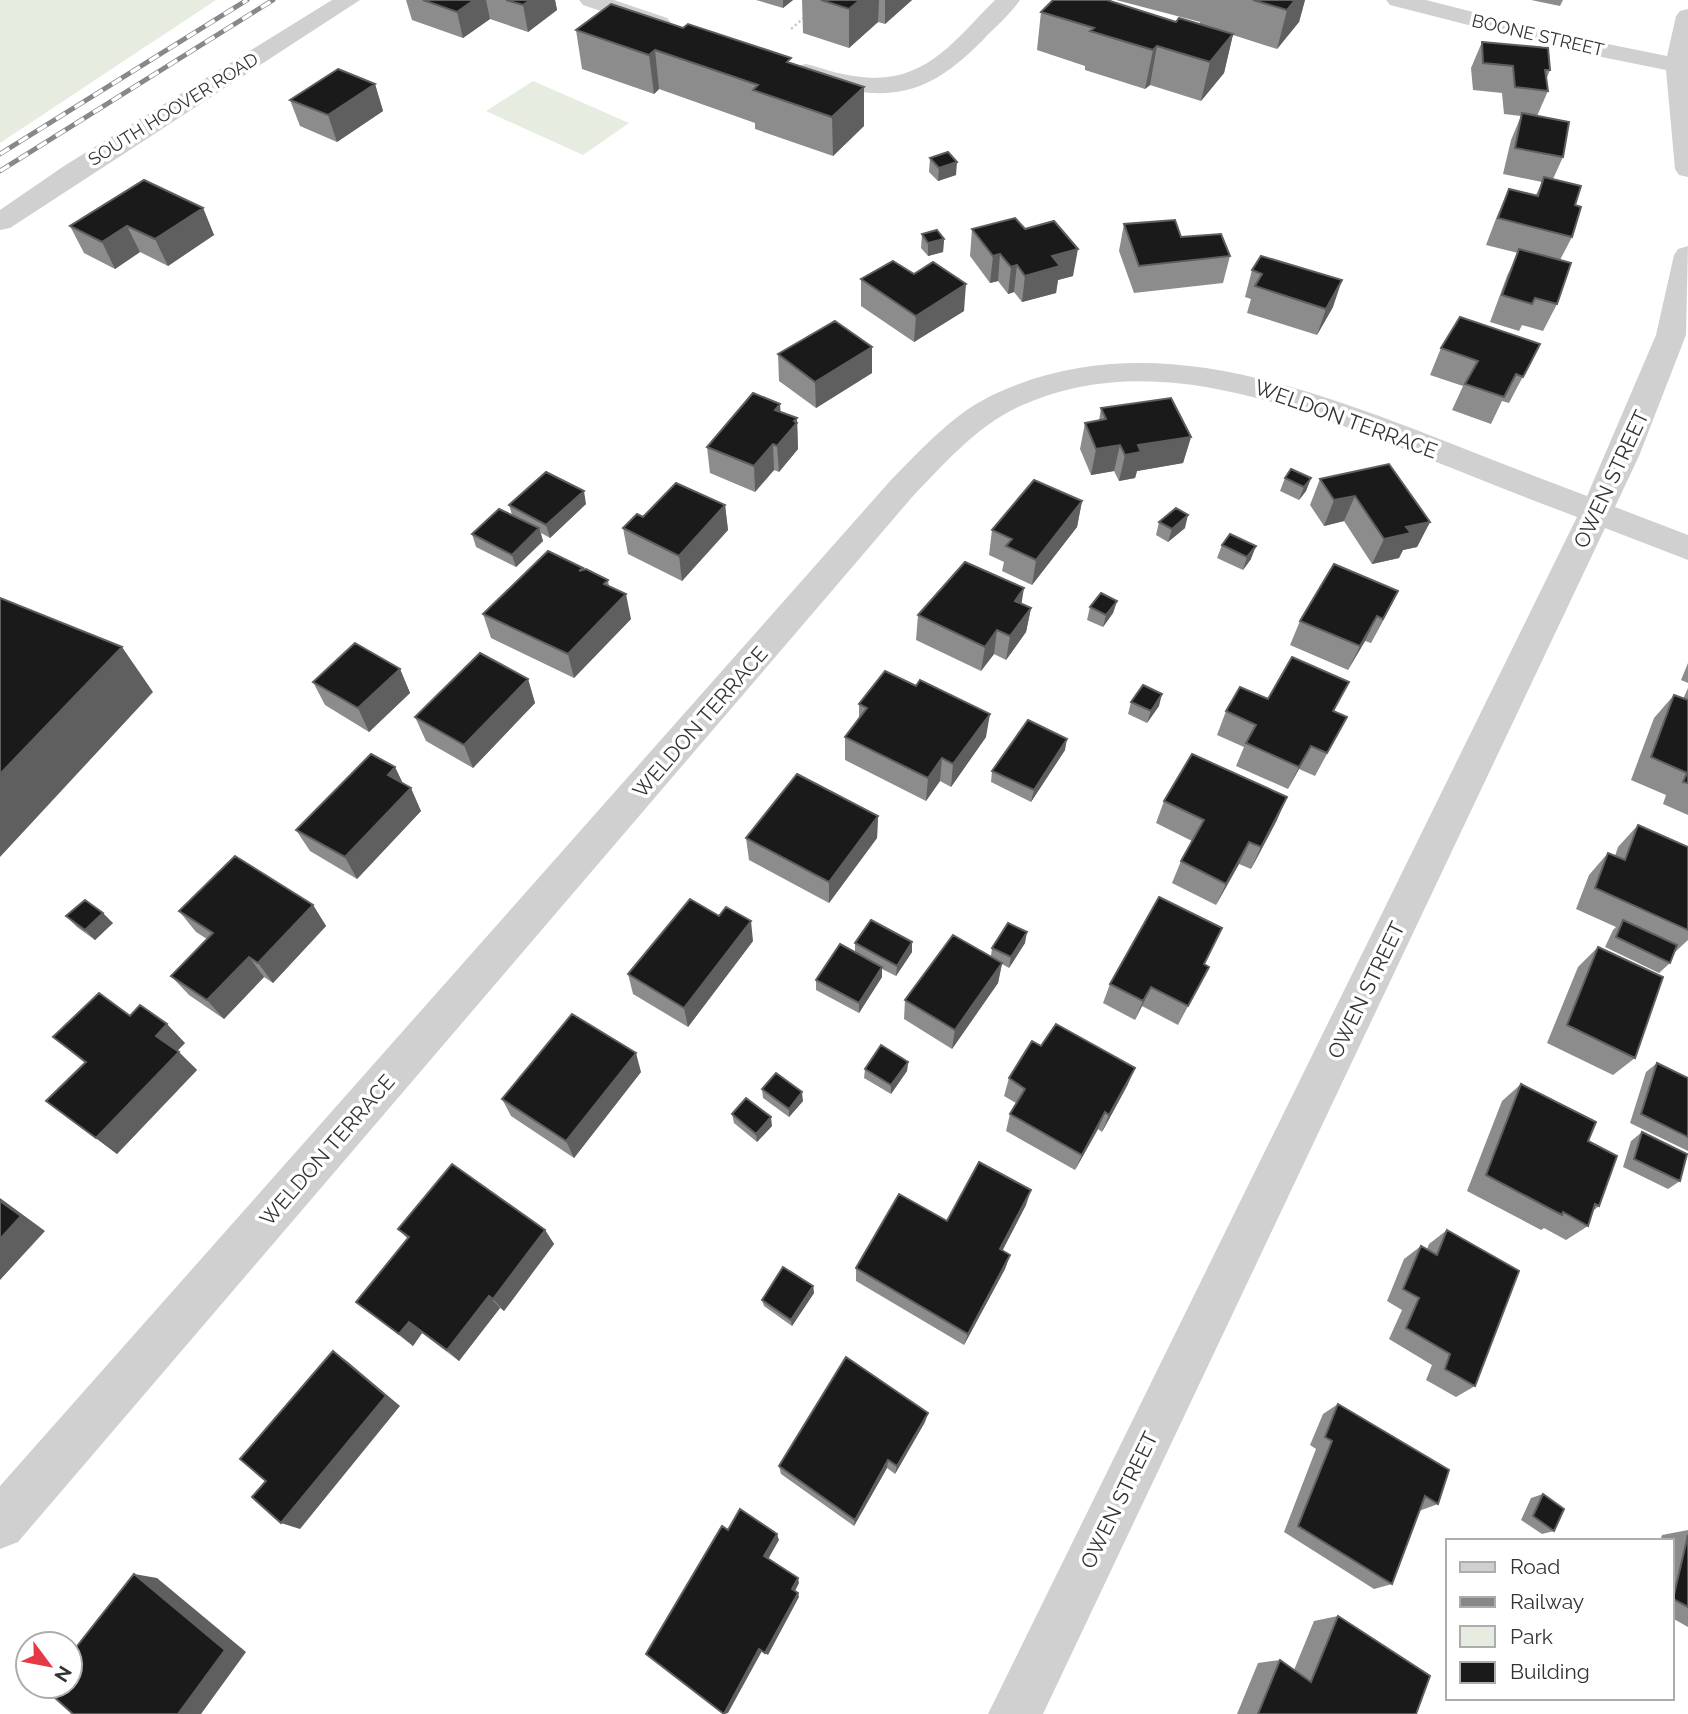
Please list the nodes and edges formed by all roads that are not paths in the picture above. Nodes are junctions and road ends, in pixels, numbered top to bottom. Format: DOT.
graph roads {
  1 [pos="348,0"];
  2 [pos="591,0"];
  3 [pos="1008,0"];
  4 [pos="1398,0"];
  5 [pos="1688,16"];
  6 [pos="681,30"];
  7 [pos="785,65"];
  8 [pos="1678,65"];
  9 [pos="1688,169"];
  10 [pos="0,222"];
  11 [pos="1688,255"];
  12 [pos="1595,513"];
  13 [pos="1688,548"];
  14 [pos="0,1524"];
  15 [pos="1014,1714"];
  1 -- 10 [label="street, SOUTH HOOVER ROAD"];
  2 -- 6 [label="street"];
  3 -- 7 [label="street"];
  4 -- 8 [label="street, BOONE STREET"];
  5 -- 8 [label="street"];
  8 -- 9 [label="street"];
  11 -- 12 [label="street, OWEN STREET"];
  12 -- 13 [label="street, WELDON TERRACE"];
  12 -- 14 [label="street, WELDON TERRACE"];
  12 -- 15 [label="street, OWEN STREET"];
}
